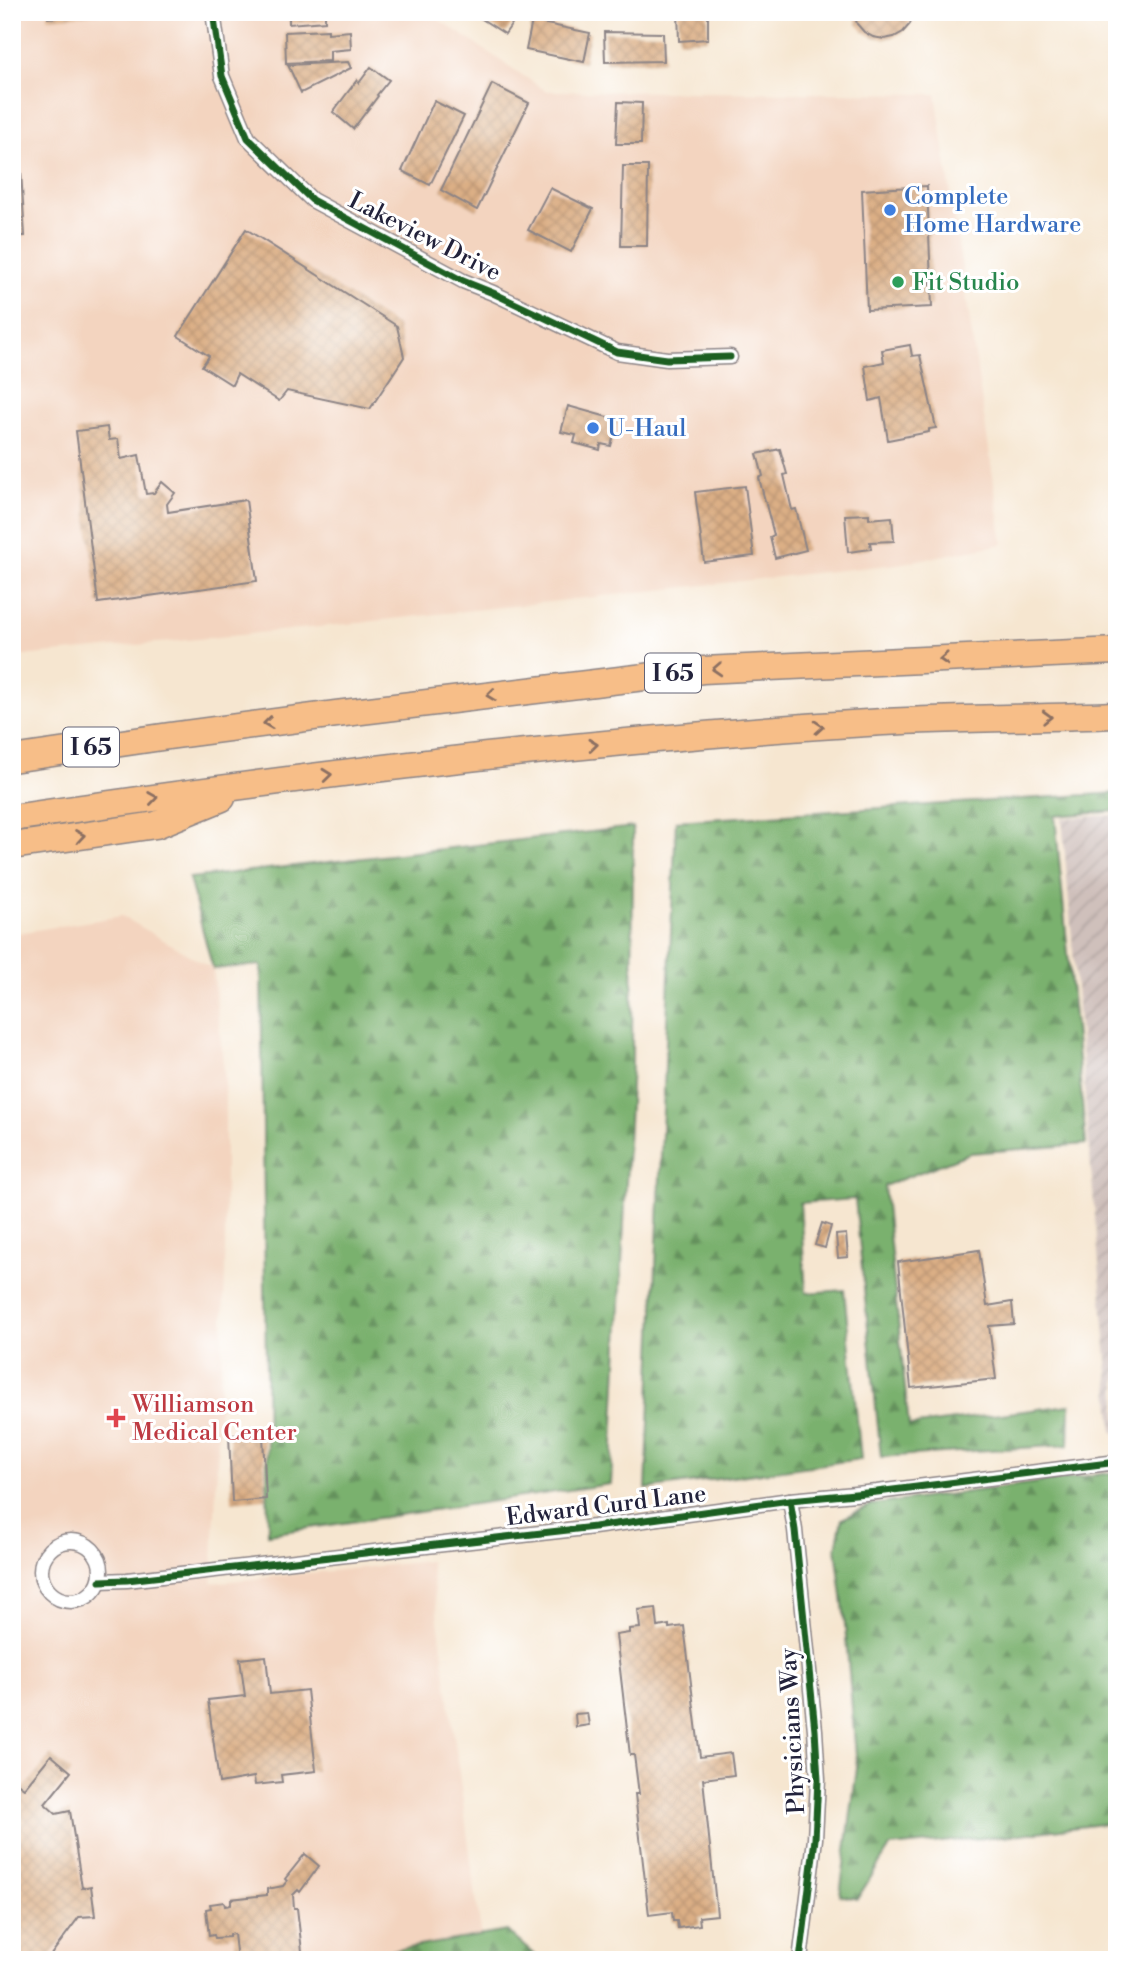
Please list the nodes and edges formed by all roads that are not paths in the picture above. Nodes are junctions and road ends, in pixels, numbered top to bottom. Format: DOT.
graph roads {
  1 [pos="213,12"];
  2 [pos="730,357"];
  3 [pos="1117,651"];
  4 [pos="1117,715"];
  5 [pos="169,736"];
  6 [pos="12,745"];
  7 [pos="12,759"];
  8 [pos="259,782"];
  9 [pos="12,818"];
  10 [pos="12,846"];
  11 [pos="1117,1462"];
  12 [pos="790,1500"];
  13 [pos="100,1581"];
  14 [pos="800,1960"];
  1 -- 2 [label="street, Lakeview Drive"];
  3 -- 5 [label="highway, I 65, one-way"];
  8 -- 4 [label="highway, I 65, one-way"];
  5 -- 6 [label="highway"];
  5 -- 7 [label="highway, I 65"];
  9 -- 8 [label="highway, I 65, one-way"];
  10 -- 8 [label="highway, one-way"];
  11 -- 12 [label="street, Edward Curd Lane"];
  12 -- 13 [label="street, Edward Curd Lane"];
  12 -- 14 [label="street, Physicians Way"];
  13 -- 13 [label="street"];
}
